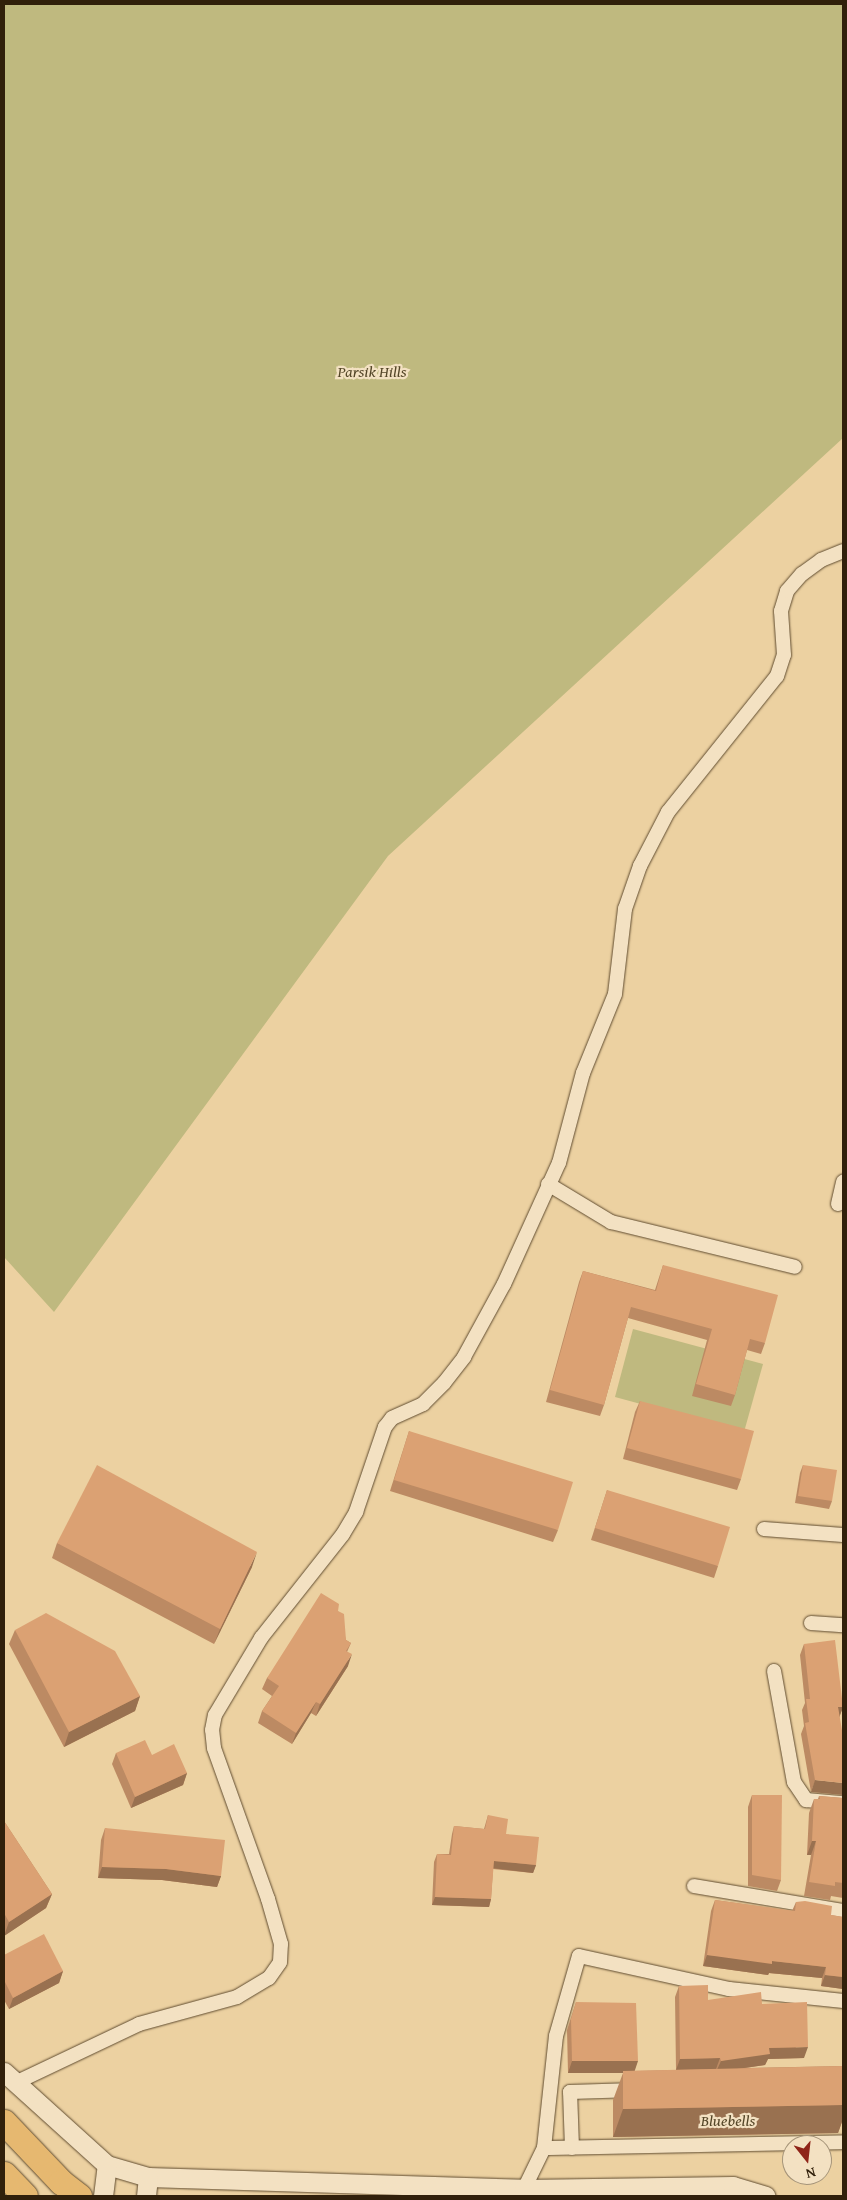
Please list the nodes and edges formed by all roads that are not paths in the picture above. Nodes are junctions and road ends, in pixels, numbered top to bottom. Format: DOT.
graph roads {
  1 [pos="843,551"];
  2 [pos="843,1182"];
  3 [pos="548,1184"];
  4 [pos="838,1204"];
  5 [pos="795,1267"];
  6 [pos="764,1529"];
  7 [pos="843,1535"];
  8 [pos="811,1623"];
  9 [pos="843,1625"];
  10 [pos="774,1671"];
  11 [pos="843,1803"];
  12 [pos="694,1886"];
  13 [pos="843,1911"];
  14 [pos="843,2001"];
  15 [pos="9,2078"];
  16 [pos="648,2090"];
  17 [pos="4,2122"];
  18 [pos="843,2142"];
  19 [pos="544,2148"];
  20 [pos="572,2148"];
  21 [pos="107,2165"];
  22 [pos="4,2174"];
  23 [pos="148,2177"];
  24 [pos="524,2188"];
  25 [pos="25,2196"];
  26 [pos="79,2196"];
  27 [pos="103,2196"];
  28 [pos="146,2196"];
  29 [pos="765,2196"];
  1 -- 3 [label="street"];
  2 -- 4 [label="street"];
  3 -- 5 [label="street"];
  3 -- 15 [label="street"];
  6 -- 7 [label="street"];
  8 -- 9 [label="street"];
  10 -- 11 [label="street"];
  12 -- 13 [label="street"];
  14 -- 19 [label="street"];
  15 -- 21 [label="main road"];
  16 -- 20 [label="street"];
  17 -- 26 [label="highway"];
  18 -- 20 [label="street"];
  19 -- 20 [label="street"];
  19 -- 24 [label="street"];
  21 -- 23 [label="main road"];
  21 -- 27 [label="main road"];
  22 -- 25 [label="highway"];
  23 -- 24 [label="main road"];
  23 -- 28 [label="main road"];
  24 -- 29 [label="main road"];
}
